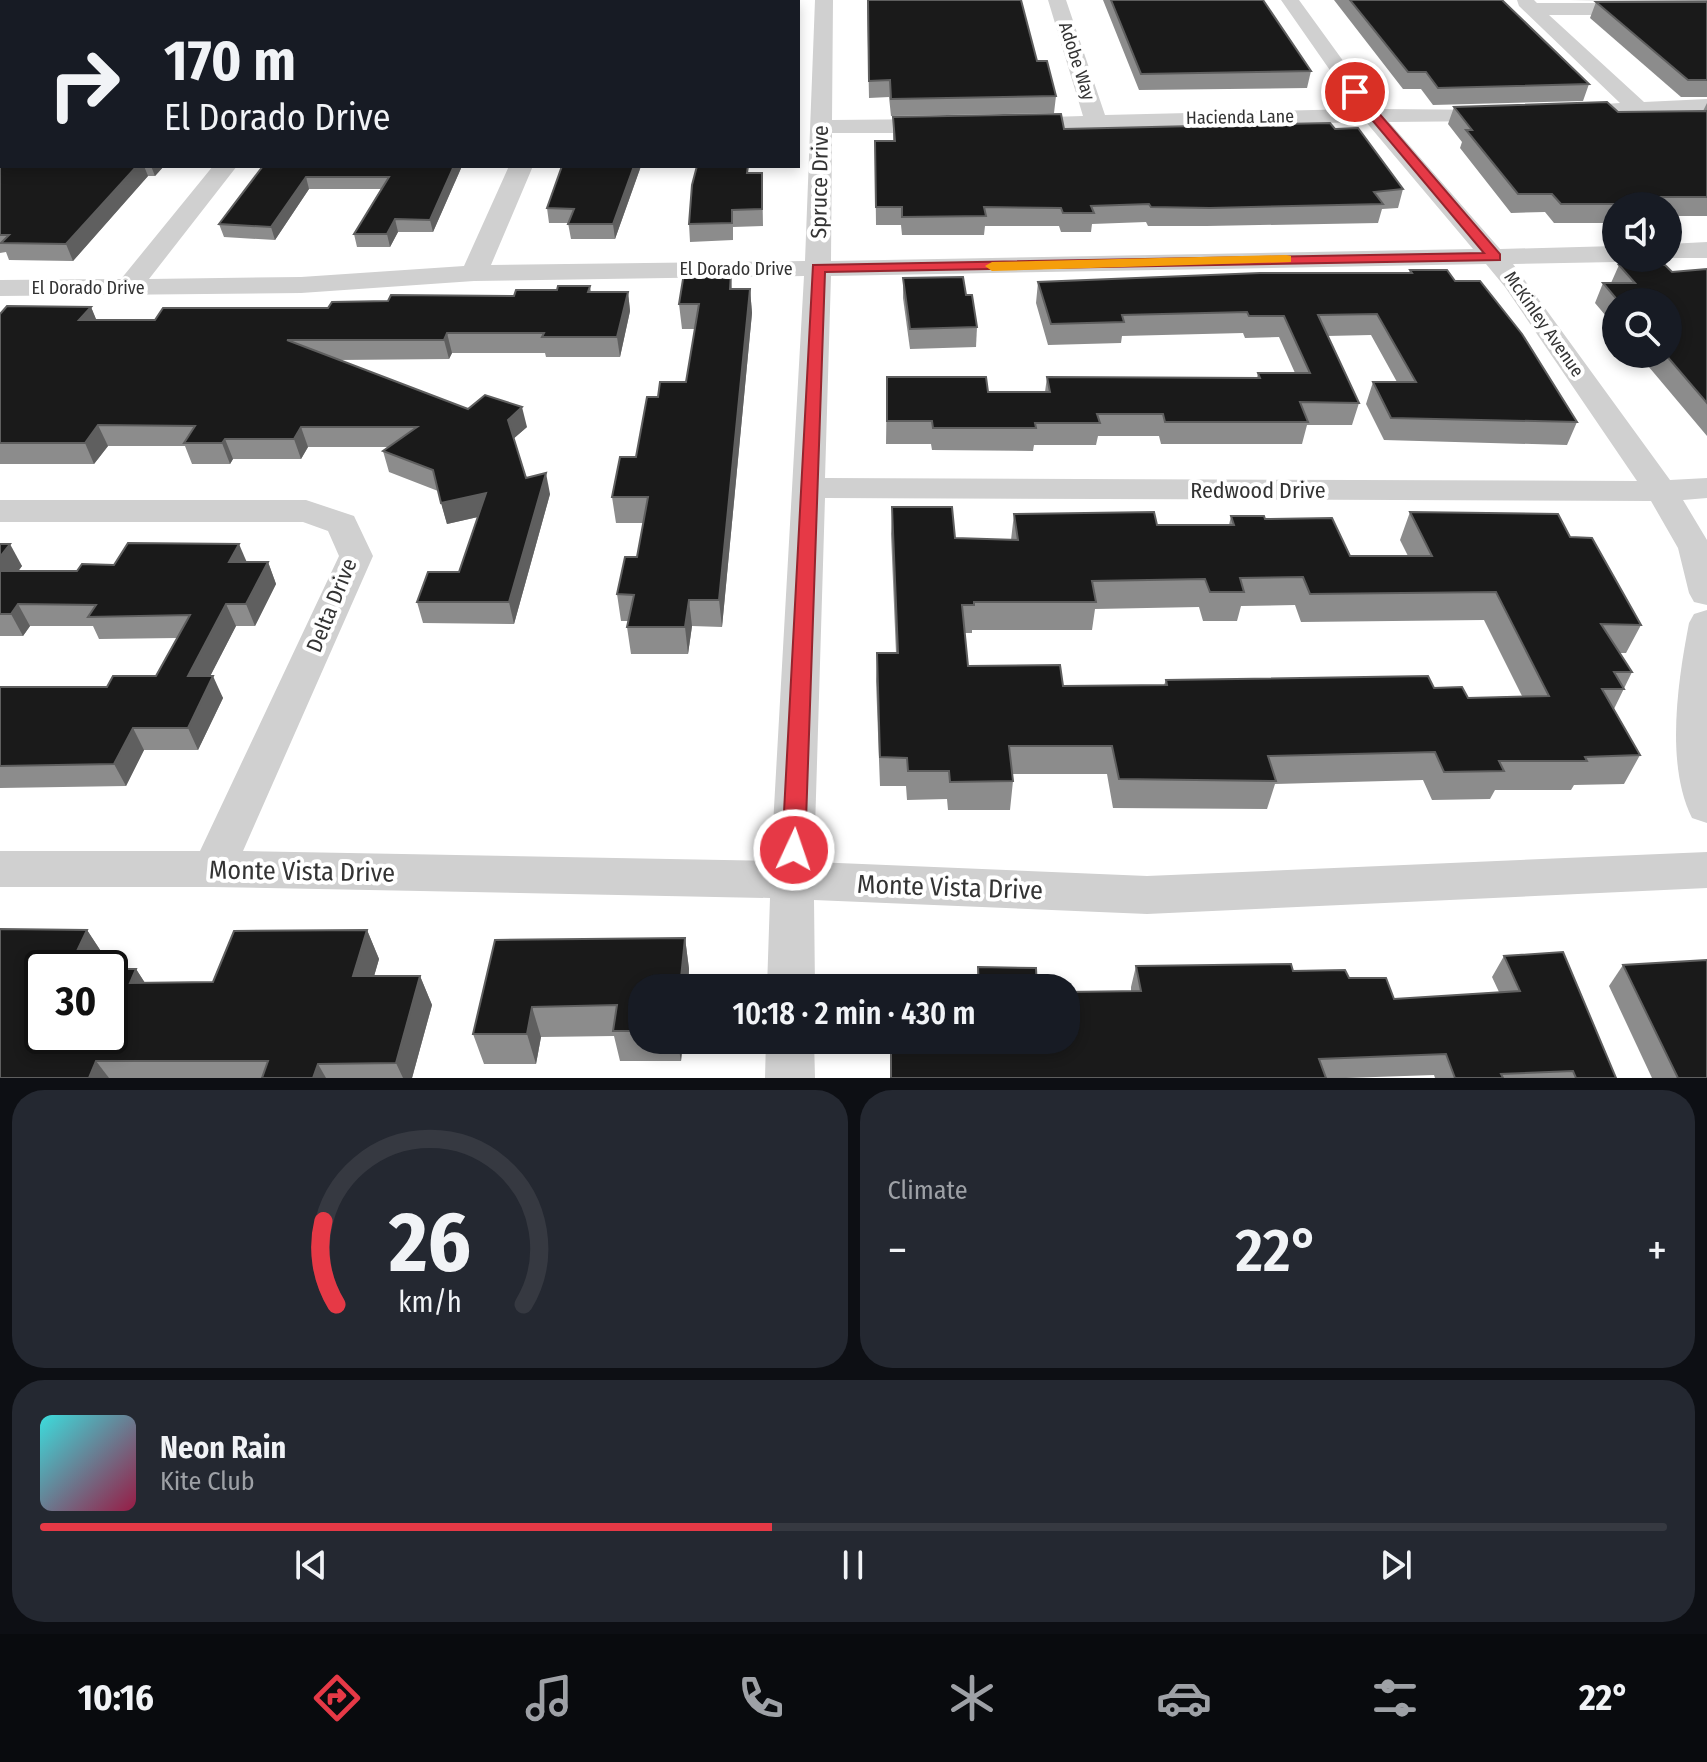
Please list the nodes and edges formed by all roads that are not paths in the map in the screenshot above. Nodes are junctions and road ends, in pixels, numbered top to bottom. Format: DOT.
graph roads {
  1 [pos="824,0"];
  2 [pos="1057,0"];
  3 [pos="1290,0"];
  4 [pos="1528,4"];
  5 [pos="1707,9"];
  6 [pos="1707,105"];
  7 [pos="1638,108"];
  8 [pos="1548,113"];
  9 [pos="1518,114"];
  10 [pos="1372,116"];
  11 [pos="1096,121"];
  12 [pos="1001,125"];
  13 [pos="956,126"];
  14 [pos="820,127"];
  15 [pos="223,168"];
  16 [pos="520,168"];
  17 [pos="1707,250"];
  18 [pos="1682,251"];
  19 [pos="1602,254"];
  20 [pos="1495,257"];
  21 [pos="818,268"];
  22 [pos="474,273"];
  23 [pos="0,288"];
  24 [pos="128,288"];
  25 [pos="810,488"];
  26 [pos="1707,488"];
  27 [pos="1661,491"];
  28 [pos="0,511"];
  29 [pos="1707,593"];
  30 [pos="1707,623"];
  31 [pos="1707,806"];
  32 [pos="0,869"];
  33 [pos="213,869"];
  34 [pos="1707,870"];
  35 [pos="792,880"];
  36 [pos="791,974"];
  37 [pos="790,1054"];
  38 [pos="790,1078"];
  1 -- 14 [label="street, Spruce Drive"];
  2 -- 11 [label="street, Adobe Way"];
  3 -- 10 [label="street, McKinley Avenue"];
  4 -- 5 [label="street"];
  4 -- 7 [label="street"];
  6 -- 7 [label="street"];
  7 -- 8 [label="street"];
  9 -- 10 [label="street, Hacienda Lane"];
  10 -- 11 [label="street, Hacienda Lane"];
  10 -- 20 [label="street, McKinley Avenue"];
  11 -- 12 [label="street, Hacienda Lane"];
  13 -- 14 [label="street"];
  14 -- 21 [label="street, Spruce Drive"];
  15 -- 24 [label="street"];
  16 -- 22 [label="street"];
  17 -- 18 [label="street"];
  19 -- 20 [label="street, El Dorado Drive"];
  20 -- 21 [label="street, El Dorado Drive"];
  20 -- 27 [label="street, McKinley Avenue"];
  21 -- 22 [label="street, El Dorado Drive"];
  21 -- 25 [label="street, Spruce Drive"];
  22 -- 24 [label="street, El Dorado Drive"];
  23 -- 24 [label="street, El Dorado Drive"];
  25 -- 27 [label="street, Redwood Drive"];
  25 -- 35 [label="street, Spruce Drive"];
  26 -- 27 [label="street, Redwood Drive"];
  27 -- 29 [label="street, McKinley Avenue"];
  28 -- 33 [label="street, Delta Drive"];
  30 -- 31 [label="street"];
  32 -- 33 [label="street, Monte Vista Drive"];
  33 -- 35 [label="street, Monte Vista Drive"];
  34 -- 35 [label="street, Monte Vista Drive"];
  35 -- 36 [label="street, Spruce Drive"];
  37 -- 38 [label="street"];
}
